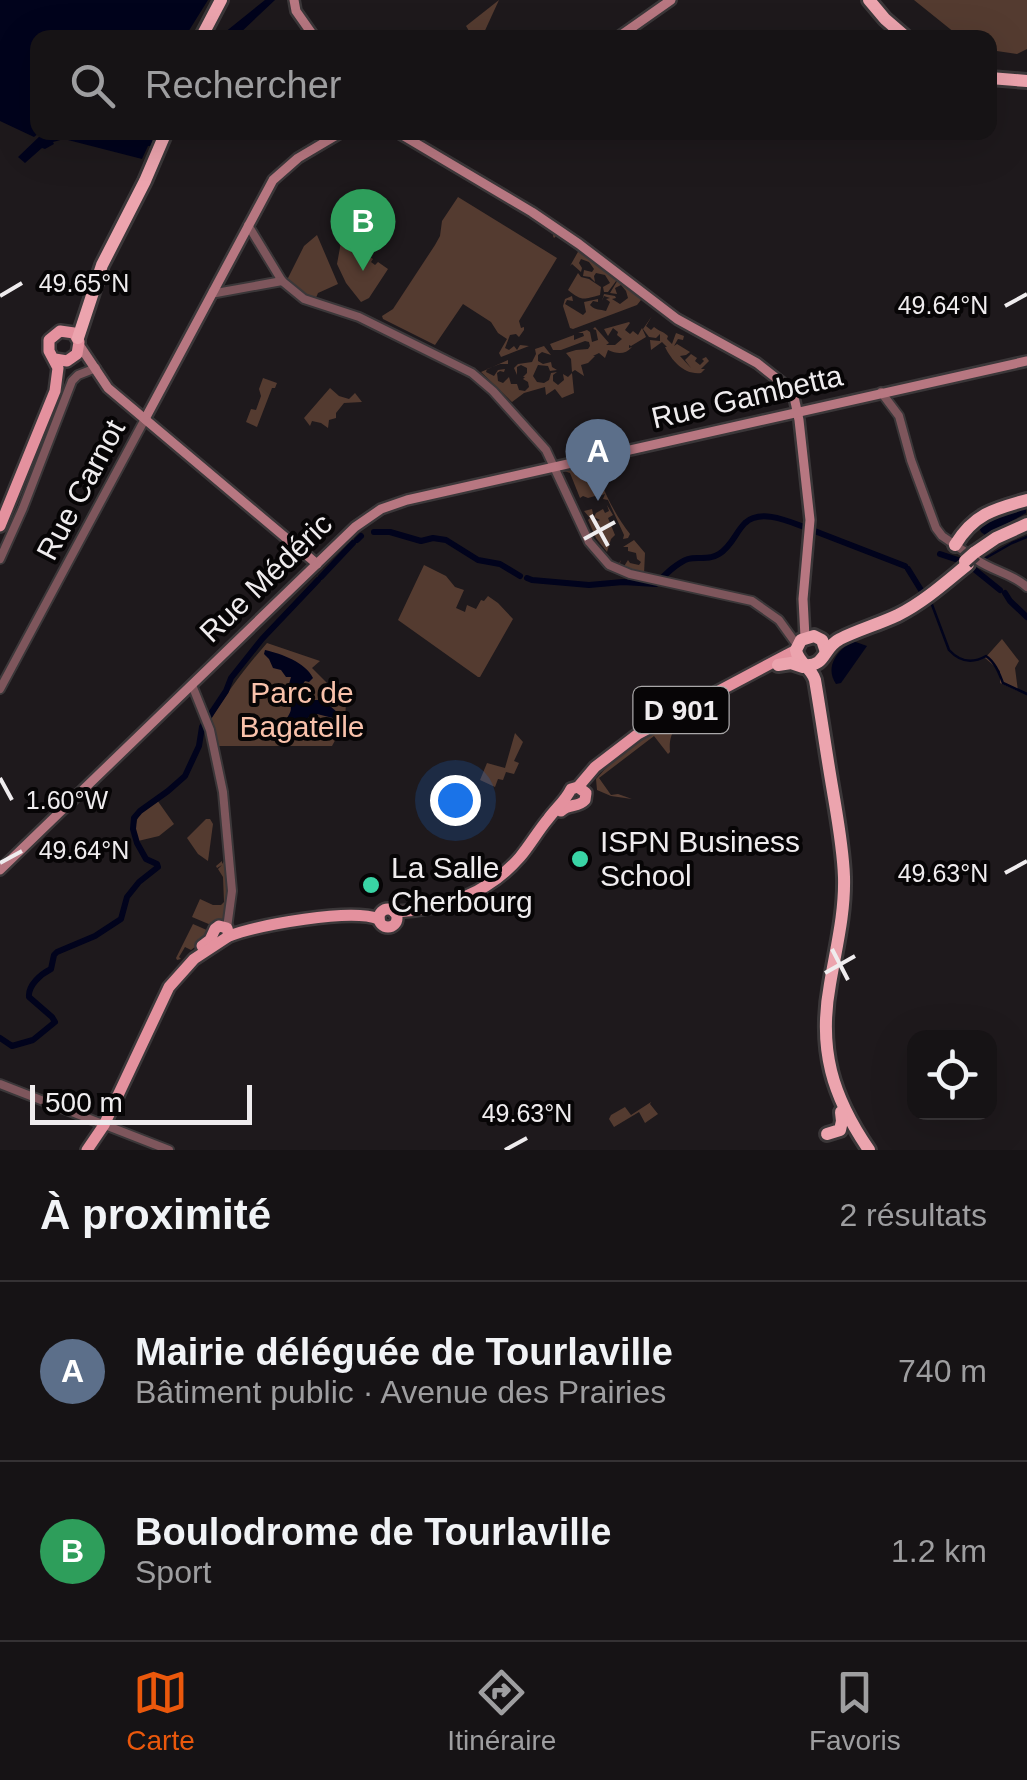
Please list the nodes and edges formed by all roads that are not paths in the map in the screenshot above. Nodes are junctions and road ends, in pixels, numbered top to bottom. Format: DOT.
graph roads {
  1 [pos="224,0"];
  2 [pos="294,0"];
  3 [pos="671,0"];
  4 [pos="867,0"];
  5 [pos="208,30"];
  6 [pos="309,30"];
  7 [pos="628,30"];
  8 [pos="891,30"];
  9 [pos="898,30"];
  10 [pos="997,76"];
  11 [pos="1027,78"];
  12 [pos="159,140"];
  13 [pos="328,140"];
  14 [pos="410,140"];
  15 [pos="248,225"];
  16 [pos="282,281"];
  17 [pos="213,291"];
  18 [pos="73,350"];
  19 [pos="1027,360"];
  20 [pos="96,368"];
  21 [pos="881,392"];
  22 [pos="797,412"];
  23 [pos="145,418"];
  24 [pos="555,467"];
  25 [pos="1027,500"];
  26 [pos="377,511"];
  27 [pos="0,526"];
  28 [pos="1027,527"];
  29 [pos="969,556"];
  30 [pos="0,558"];
  31 [pos="316,564"];
  32 [pos="1027,587"];
  33 [pos="874,625"];
  34 [pos="807,648"];
  35 [pos="778,664"];
  36 [pos="192,685"];
  37 [pos="0,689"];
  38 [pos="816,690"];
  39 [pos="824,714"];
  40 [pos="581,789"];
  41 [pos="0,870"];
  42 [pos="224,930"];
  43 [pos="126,1073"];
  44 [pos="0,1084"];
  45 [pos="836,1091"];
  46 [pos="102,1124"];
  47 [pos="827,1134"];
  48 [pos="87,1148"];
  49 [pos="169,1150"];
  50 [pos="872,1150"];
  1 -- 5 [label="highway"];
  2 -- 6 [label="main road"];
  3 -- 7 [label="main road"];
  4 -- 8 [label="highway"];
  4 -- 9 [label="highway"];
  10 -- 11 [label="highway"];
  12 -- 18 [label="highway"];
  13 -- 15 [label="main road"];
  14 -- 22 [label="main road"];
  15 -- 16 [label="street"];
  15 -- 17 [label="main road"];
  16 -- 17 [label="street"];
  16 -- 24 [label="street"];
  17 -- 23 [label="main road"];
  18 -- 20 [label="main road"];
  18 -- 27 [label="main road"];
  19 -- 21 [label="main road, Rue Gambetta"];
  20 -- 23 [label="main road"];
  20 -- 30 [label="street"];
  21 -- 22 [label="main road, Rue Gambetta"];
  21 -- 29 [label="street"];
  22 -- 24 [label="main road, Rue Gambetta"];
  22 -- 34 [label="main road"];
  23 -- 31 [label="main road"];
  23 -- 37 [label="street, Rue Carnot"];
  24 -- 26 [label="main road, Rue Gambetta"];
  24 -- 34 [label="street"];
  25 -- 29 [label="highway"];
  26 -- 31 [label="main road, Rue Médéric"];
  28 -- 29 [label="highway"];
  29 -- 32 [label="street"];
  29 -- 33 [label="highway"];
  29 -- 34 [label="highway"];
  31 -- 36 [label="main road, Rue Médéric"];
  33 -- 34 [label="highway"];
  33 -- 39 [label="highway"];
  34 -- 35 [label="main road, D 901"];
  34 -- 38 [label="highway"];
  34 -- 39 [label="highway"];
  34 -- 40 [label="main road, D 901"];
  35 -- 38 [label="highway"];
  35 -- 40 [label="main road, D 901"];
  36 -- 41 [label="main road, Rue Médéric"];
  36 -- 42 [label="street"];
  38 -- 45 [label="highway"];
  39 -- 50 [label="highway"];
  40 -- 42 [label="main road"];
  42 -- 43 [label="main road"];
  42 -- 43 [label="main road"];
  43 -- 46 [label="main road"];
  43 -- 46 [label="main road"];
  44 -- 46 [label="street"];
  45 -- 47 [label="highway"];
  45 -- 50 [label="highway"];
  46 -- 48 [label="main road"];
  46 -- 49 [label="street"];
}
